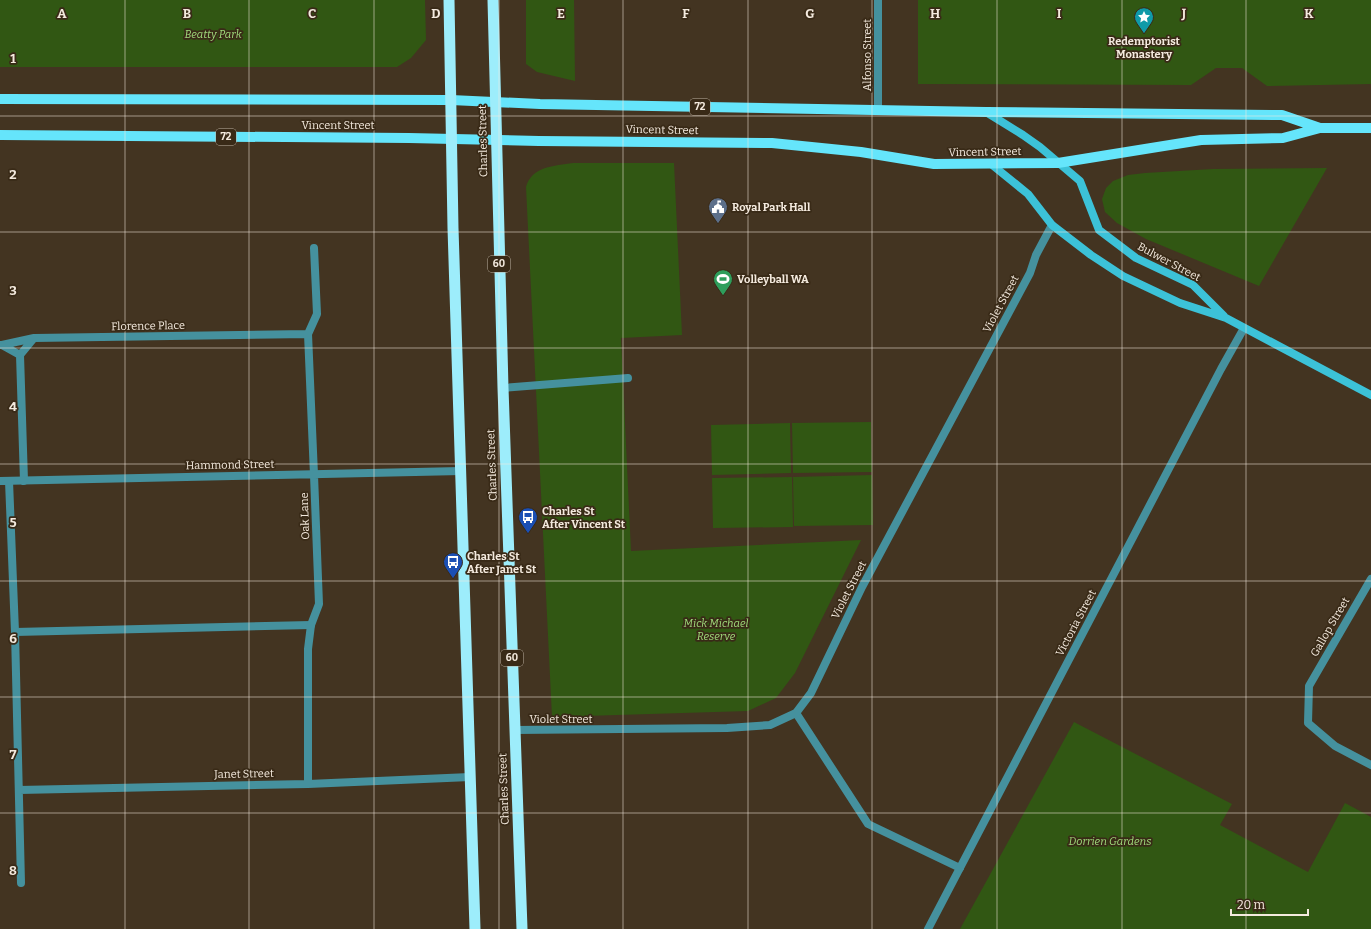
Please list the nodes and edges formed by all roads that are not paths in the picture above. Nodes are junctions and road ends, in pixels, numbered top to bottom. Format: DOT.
graph roads {
  1 [pos="449,0"];
  2 [pos="493,0"];
  3 [pos="878,0"];
  4 [pos="0,99"];
  5 [pos="451,100"];
  6 [pos="495,101"];
  7 [pos="878,110"];
  8 [pos="986,112"];
  9 [pos="1320,128"];
  10 [pos="1371,128"];
  11 [pos="0,135"];
  12 [pos="452,139"];
  13 [pos="496,140"];
  14 [pos="1058,163"];
  15 [pos="991,164"];
  16 [pos="1052,225"];
  17 [pos="314,248"];
  18 [pos="1226,318"];
  19 [pos="1244,328"];
  20 [pos="308,334"];
  21 [pos="34,338"];
  22 [pos="1,345"];
  23 [pos="20,355"];
  24 [pos="628,378"];
  25 [pos="503,388"];
  26 [pos="1371,395"];
  27 [pos="461,471"];
  28 [pos="314,474"];
  29 [pos="0,481"];
  30 [pos="9,481"];
  31 [pos="24,481"];
  32 [pos="1371,579"];
  33 [pos="311,625"];
  34 [pos="15,632"];
  35 [pos="796,713"];
  36 [pos="515,730"];
  37 [pos="1371,765"];
  38 [pos="470,777"];
  39 [pos="308,784"];
  40 [pos="19,790"];
  41 [pos="960,868"];
  42 [pos="21,883"];
  43 [pos="475,929"];
  44 [pos="522,929"];
  45 [pos="928,929"];
  1 -- 5 [label="highway"];
  2 -- 6 [label="highway, Charles Street / 60"];
  3 -- 7 [label="street, Alfonso Street"];
  4 -- 5 [label="main road, Vincent Street / 72"];
  5 -- 6 [label="main road, Vincent Street / 72"];
  5 -- 12 [label="highway"];
  6 -- 7 [label="main road, Vincent Street / 72"];
  6 -- 13 [label="highway, Charles Street / 60"];
  7 -- 8 [label="main road, Vincent Street / 72"];
  8 -- 9 [label="main road, Vincent Street"];
  8 -- 14 [label="main road, Bulwer Street"];
  9 -- 10 [label="main road, Vincent Street"];
  9 -- 14 [label="main road, Vincent Street"];
  11 -- 12 [label="main road, Vincent Street / 72"];
  12 -- 13 [label="main road, Vincent Street / 72"];
  12 -- 27 [label="highway"];
  13 -- 15 [label="main road, Vincent Street / 72"];
  13 -- 25 [label="highway, Charles Street / 60"];
  14 -- 15 [label="main road, Vincent Street"];
  14 -- 18 [label="main road, Bulwer Street"];
  15 -- 16 [label="main road, Bulwer Street"];
  16 -- 18 [label="main road, Bulwer Street"];
  16 -- 35 [label="street, Violet Street"];
  17 -- 20 [label="street, Oak Lane"];
  18 -- 19 [label="main road, Bulwer Street"];
  19 -- 26 [label="main road, Bulwer Street"];
  19 -- 41 [label="street, Victoria Street"];
  20 -- 21 [label="street, Florence Place"];
  20 -- 28 [label="street, Oak Lane"];
  21 -- 22 [label="street, Florence Place"];
  21 -- 23 [label="street"];
  22 -- 23 [label="street"];
  23 -- 31 [label="street"];
  24 -- 25 [label="street"];
  25 -- 36 [label="highway, Charles Street / 60"];
  27 -- 28 [label="street, Hammond Street"];
  27 -- 38 [label="highway"];
  28 -- 31 [label="street, Hammond Street"];
  28 -- 33 [label="street, Oak Lane"];
  29 -- 30 [label="street, Hammond Street"];
  30 -- 31 [label="street, Hammond Street"];
  30 -- 34 [label="street"];
  32 -- 37 [label="street, Gallop Street"];
  33 -- 34 [label="street"];
  33 -- 39 [label="street, Oak Lane"];
  34 -- 40 [label="street"];
  35 -- 36 [label="street, Violet Street"];
  35 -- 41 [label="street"];
  36 -- 44 [label="highway, Charles Street / 60"];
  38 -- 39 [label="street, Janet Street"];
  38 -- 43 [label="highway"];
  39 -- 40 [label="street, Janet Street"];
  40 -- 42 [label="street"];
  41 -- 45 [label="street, Victoria Street"];
}
